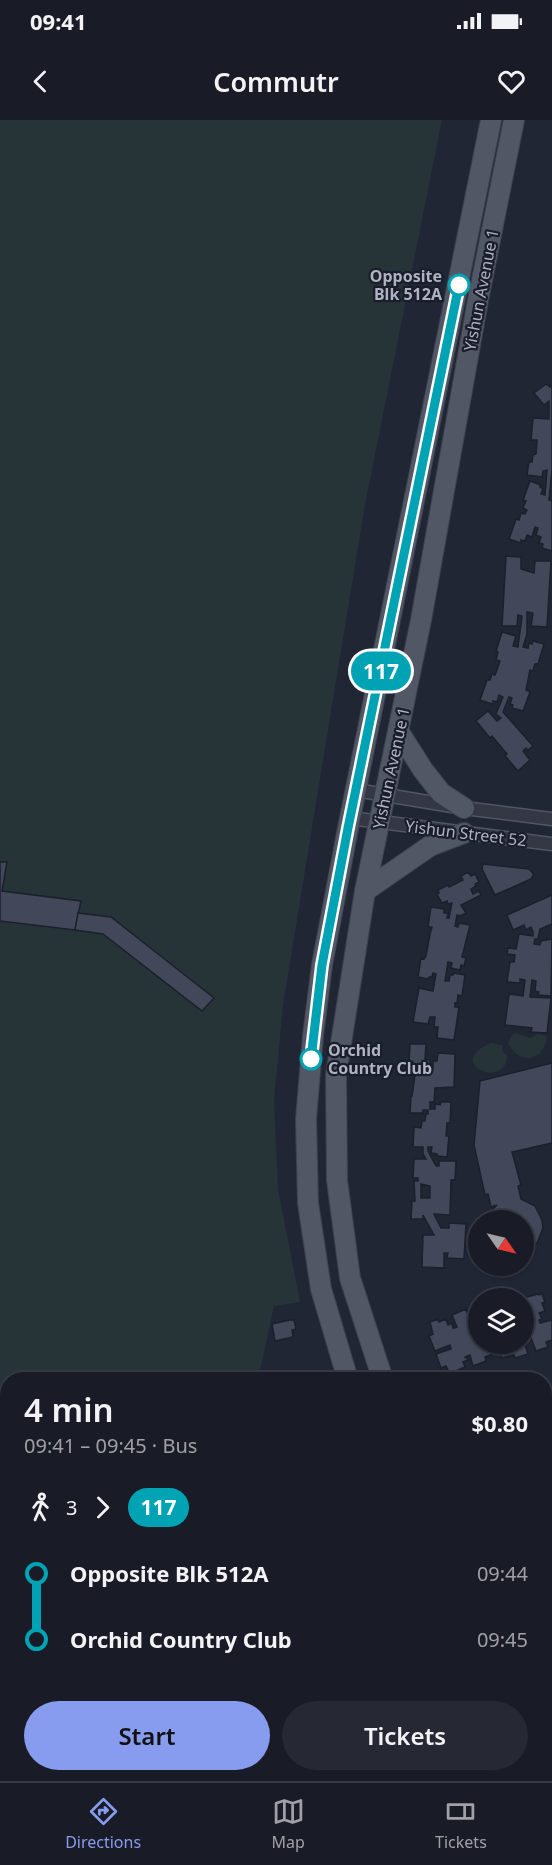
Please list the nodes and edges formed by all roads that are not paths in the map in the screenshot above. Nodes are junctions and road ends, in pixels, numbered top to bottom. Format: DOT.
graph roads {
  1 [pos="491,120"];
  2 [pos="514,120"];
  3 [pos="399,732"];
  4 [pos="356,790"];
  5 [pos="386,795"];
  6 [pos="464,808"];
  7 [pos="350,818"];
  8 [pos="552,819"];
  9 [pos="379,823"];
  10 [pos="464,833"];
  11 [pos="552,844"];
  12 [pos="365,891"];
  13 [pos="346,1372"];
  14 [pos="379,1372"];
  1 -- 4 [label="main road, Yishun Avenue 1"];
  2 -- 3 [label="main road, Yishun Avenue 1"];
  3 -- 5 [label="main road, Yishun Avenue 1"];
  3 -- 6 [label="main road"];
  4 -- 5 [label="street, Yishun Street 52"];
  4 -- 7 [label="main road, Yishun Avenue 1"];
  5 -- 6 [label="street, Yishun Street 52"];
  5 -- 9 [label="main road, Yishun Avenue 1"];
  6 -- 8 [label="street, Yishun Street 52"];
  7 -- 9 [label="street, Yishun Street 52"];
  7 -- 13 [label="main road, Yishun Avenue 1"];
  9 -- 10 [label="street, Yishun Street 52"];
  9 -- 12 [label="main road, Yishun Avenue 1"];
  10 -- 11 [label="street, Yishun Street 52"];
  10 -- 12 [label="main road"];
  12 -- 14 [label="main road, Yishun Avenue 1"];
}
